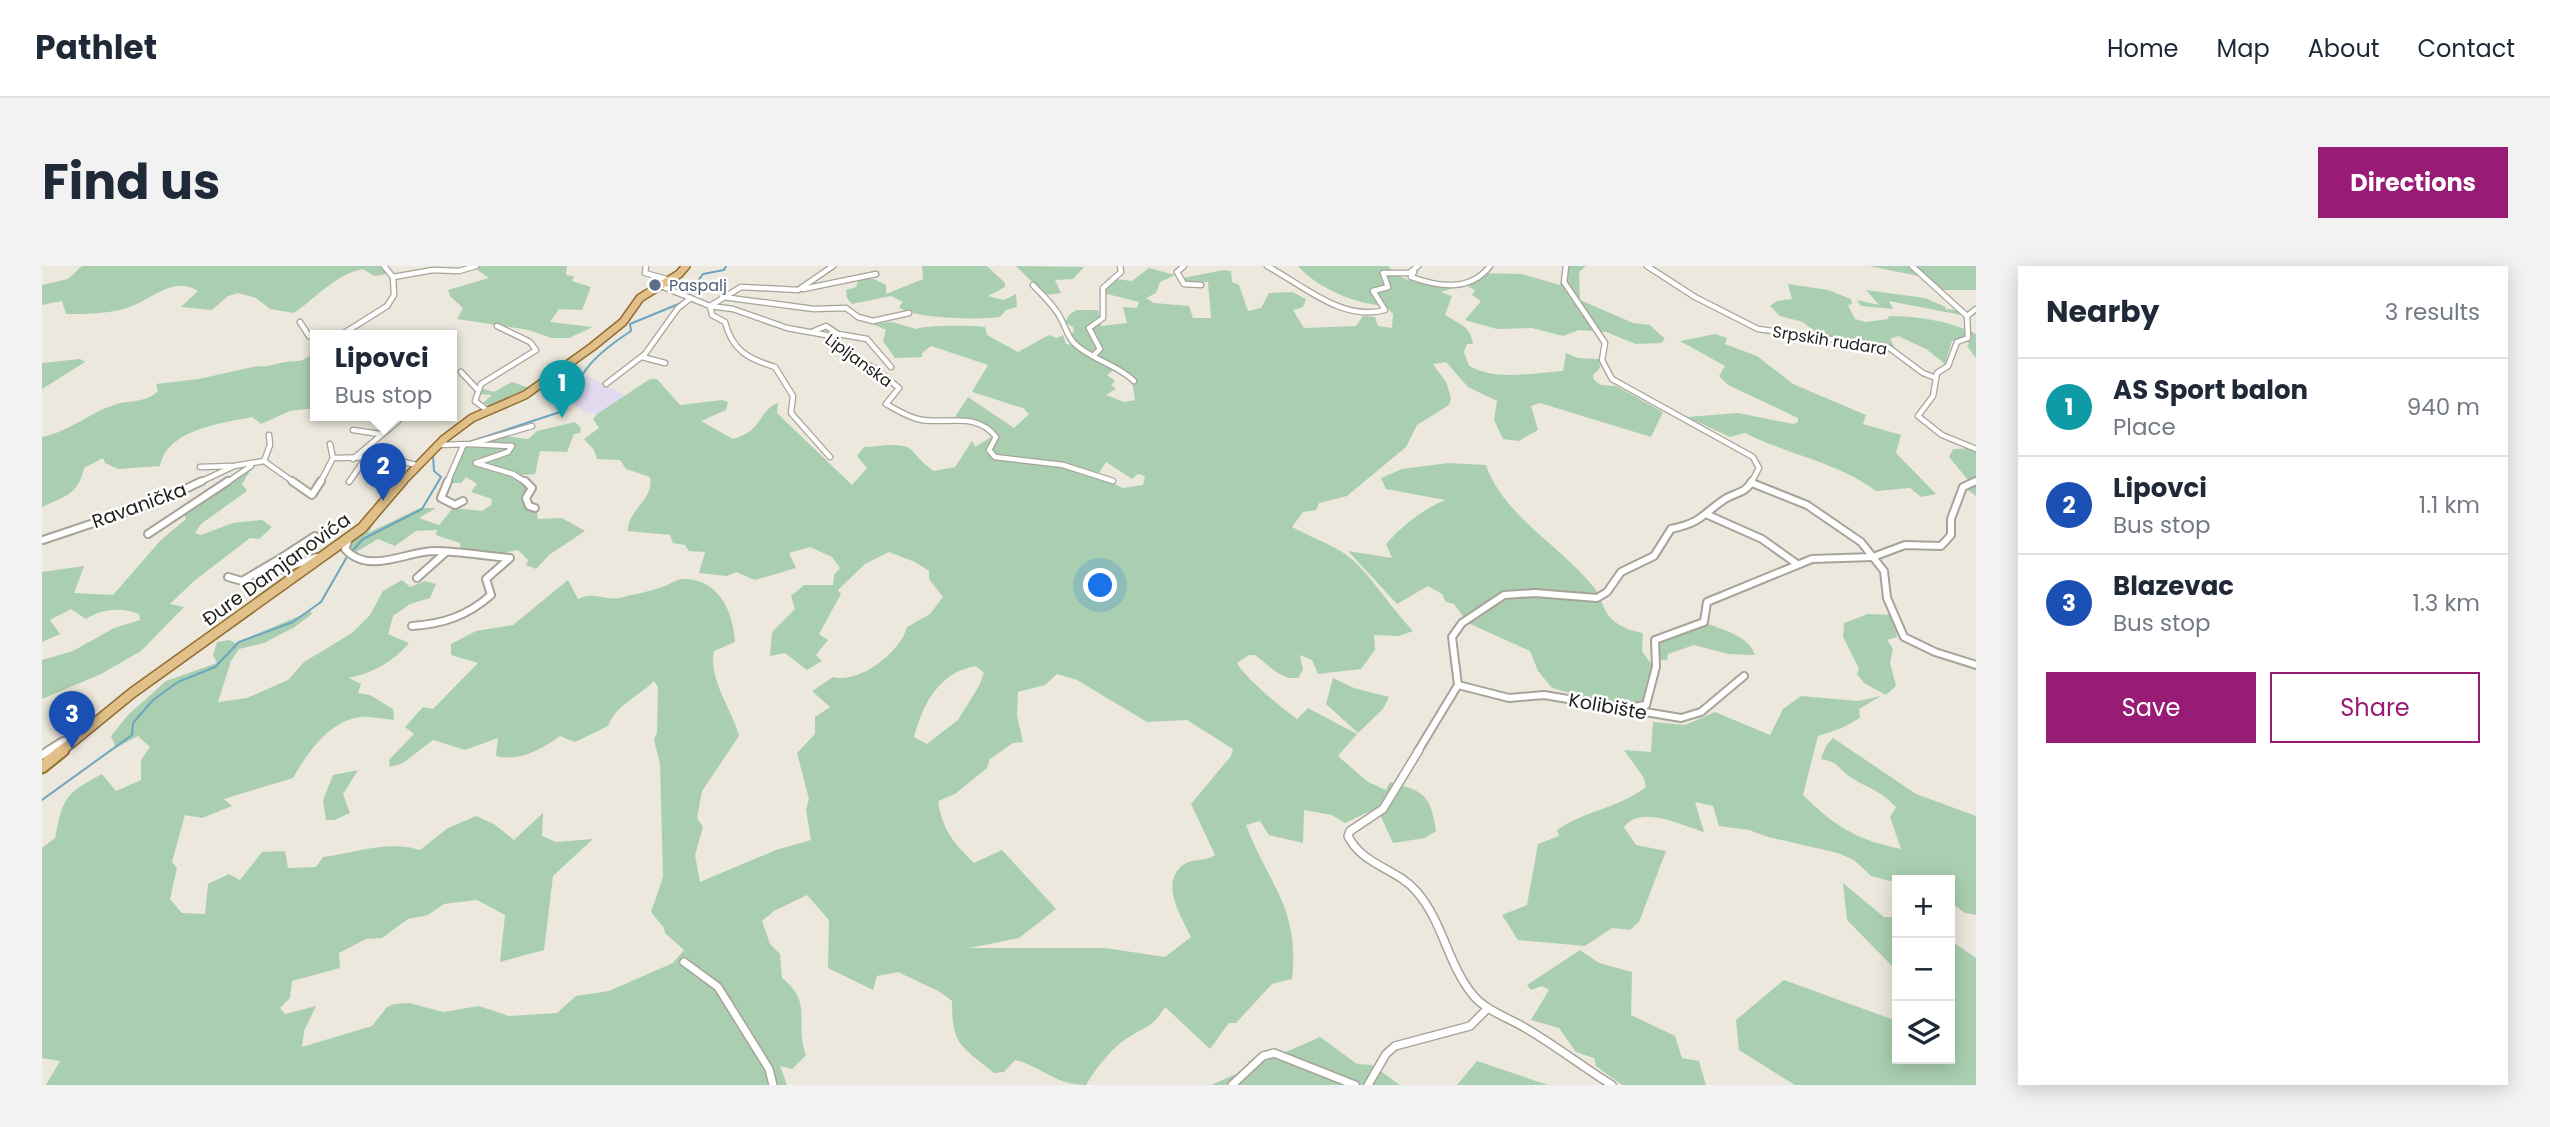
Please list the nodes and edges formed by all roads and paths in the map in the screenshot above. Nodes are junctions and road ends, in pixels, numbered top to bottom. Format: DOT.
graph roads {
  1 [pos="384,266"];
  2 [pos="476,266"];
  3 [pos="646,266"];
  4 [pos="686,266"];
  5 [pos="822,266"];
  6 [pos="833,266"];
  7 [pos="1120,266"];
  8 [pos="1184,266"];
  9 [pos="1267,266"];
  10 [pos="1418,266"];
  11 [pos="1490,266"];
  12 [pos="1566,266"];
  13 [pos="1647,266"];
  14 [pos="1912,266"];
  15 [pos="825,272"];
  16 [pos="1414,272"];
  17 [pos="876,274"];
  18 [pos="393,276"];
  19 [pos="666,283"];
  20 [pos="1033,285"];
  21 [pos="1201,285"];
  22 [pos="802,289"];
  23 [pos="689,297"];
  24 [pos="723,297"];
  25 [pos="710,306"];
  26 [pos="1976,309"];
  27 [pos="909,313"];
  28 [pos="1967,316"];
  29 [pos="300,322"];
  30 [pos="497,326"];
  31 [pos="349,330"];
  32 [pos="814,331"];
  33 [pos="310,336"];
  34 [pos="1093,356"];
  35 [pos="642,357"];
  36 [pos="665,363"];
  37 [pos="891,367"];
  38 [pos="461,372"];
  39 [pos="1936,378"];
  40 [pos="1134,381"];
  41 [pos="606,384"];
  42 [pos="477,389"];
  43 [pos="488,411"];
  44 [pos="398,421"];
  45 [pos="532,426"];
  46 [pos="353,430"];
  47 [pos="380,434"];
  48 [pos="269,435"];
  49 [pos="330,444"];
  50 [pos="471,444"];
  51 [pos="440,446"];
  52 [pos="463,446"];
  53 [pos="1976,449"];
  54 [pos="830,457"];
  55 [pos="333,458"];
  56 [pos="354,459"];
  57 [pos="365,460"];
  58 [pos="264,461"];
  59 [pos="257,464"];
  60 [pos="416,465"];
  61 [pos="234,466"];
  62 [pos="200,467"];
  63 [pos="1113,481"];
  64 [pos="1976,481"];
  65 [pos="348,482"];
  66 [pos="1752,483"];
  67 [pos="463,501"];
  68 [pos="535,508"];
  69 [pos="1708,515"];
  70 [pos="148,534"];
  71 [pos="315,536"];
  72 [pos="349,539"];
  73 [pos="43,540"];
  74 [pos="446,552"];
  75 [pos="326,554"];
  76 [pos="1873,557"];
  77 [pos="281,558"];
  78 [pos="1797,564"];
  79 [pos="228,576"];
  80 [pos="416,578"];
  81 [pos="412,626"];
  82 [pos="1976,665"];
  83 [pos="1744,676"];
  84 [pos="1458,685"];
  85 [pos="1622,709"];
  86 [pos="75,740"];
  87 [pos="42,755"];
  88 [pos="42,767"];
  89 [pos="684,962"];
  90 [pos="1487,1009"];
  91 [pos="774,1085"];
  92 [pos="1233,1085"];
  93 [pos="1355,1085"];
  94 [pos="1368,1085"];
  95 [pos="1612,1085"];
  1 -- 18 [label="street"];
  2 -- 18 [label="street"];
  3 -- 19 [label="street, Lipljanska"];
  4 -- 19 [label="main road, Đure Damjanovića"];
  5 -- 15 [label="street"];
  6 -- 15 [label="street"];
  7 -- 34 [label="street"];
  8 -- 21 [label="street"];
  9 -- 16 [label="street"];
  10 -- 16 [label="street"];
  11 -- 16 [label="street"];
  12 -- 66 [label="street"];
  13 -- 39 [label="street, Srpskih rudara"];
  14 -- 28 [label="street"];
  15 -- 22 [label="street"];
  17 -- 22 [label="street"];
  18 -- 31 [label="street"];
  19 -- 23 [label="street, Lipljanska"];
  19 -- 43 [label="main road, Đure Damjanovića"];
  20 -- 34 [label="street"];
  22 -- 24 [label="street"];
  23 -- 25 [label="street, Lipljanska"];
  23 -- 35 [label="street"];
  24 -- 25 [label="street"];
  24 -- 27 [label="street"];
  25 -- 32 [label="street, Lipljanska"];
  25 -- 54 [label="street"];
  26 -- 28 [label="street"];
  28 -- 39 [label="street"];
  29 -- 33 [label="street"];
  30 -- 42 [label="street"];
  32 -- 37 [label="street, Lipljanska"];
  32 -- 63 [label="street, Lipljanska"];
  34 -- 40 [label="street"];
  35 -- 36 [label="street"];
  35 -- 41 [label="street"];
  38 -- 42 [label="street"];
  39 -- 53 [label="street"];
  42 -- 43 [label="street"];
  43 -- 51 [label="main road, Đure Damjanovića"];
  44 -- 47 [label="street"];
  45 -- 50 [label="street"];
  46 -- 47 [label="street"];
  47 -- 56 [label="street"];
  48 -- 58 [label="street"];
  49 -- 55 [label="street"];
  50 -- 52 [label="street"];
  50 -- 68 [label="street"];
  51 -- 52 [label="street"];
  51 -- 60 [label="main road, Đure Damjanovića"];
  52 -- 67 [label="street"];
  55 -- 56 [label="street"];
  55 -- 58 [label="street"];
  56 -- 57 [label="street"];
  57 -- 60 [label="street"];
  57 -- 65 [label="street"];
  58 -- 59 [label="street, Ravanička"];
  59 -- 61 [label="street, Ravanička"];
  59 -- 70 [label="street, Ravanička"];
  60 -- 72 [label="main road, Đure Damjanovića"];
  61 -- 62 [label="street, Ravanička"];
  61 -- 73 [label="street, Ravanička"];
  64 -- 76 [label="street"];
  66 -- 69 [label="street"];
  66 -- 76 [label="street"];
  69 -- 78 [label="street"];
  69 -- 84 [label="street"];
  71 -- 77 [label="street"];
  72 -- 74 [label="street"];
  72 -- 75 [label="main road, Đure Damjanovića"];
  74 -- 80 [label="street"];
  74 -- 81 [label="street"];
  75 -- 77 [label="street"];
  75 -- 86 [label="main road, Đure Damjanovića"];
  76 -- 78 [label="street"];
  76 -- 82 [label="street"];
  77 -- 79 [label="street"];
  78 -- 85 [label="street"];
  83 -- 85 [label="street, Kolibište"];
  84 -- 85 [label="street, Kolibište"];
  84 -- 90 [label="street"];
  86 -- 87 [label="street"];
  86 -- 88 [label="main road, Đure Damjanovića"];
  89 -- 91 [label="street"];
  90 -- 94 [label="street"];
  90 -- 95 [label="street"];
  92 -- 93 [label="street"];
}
